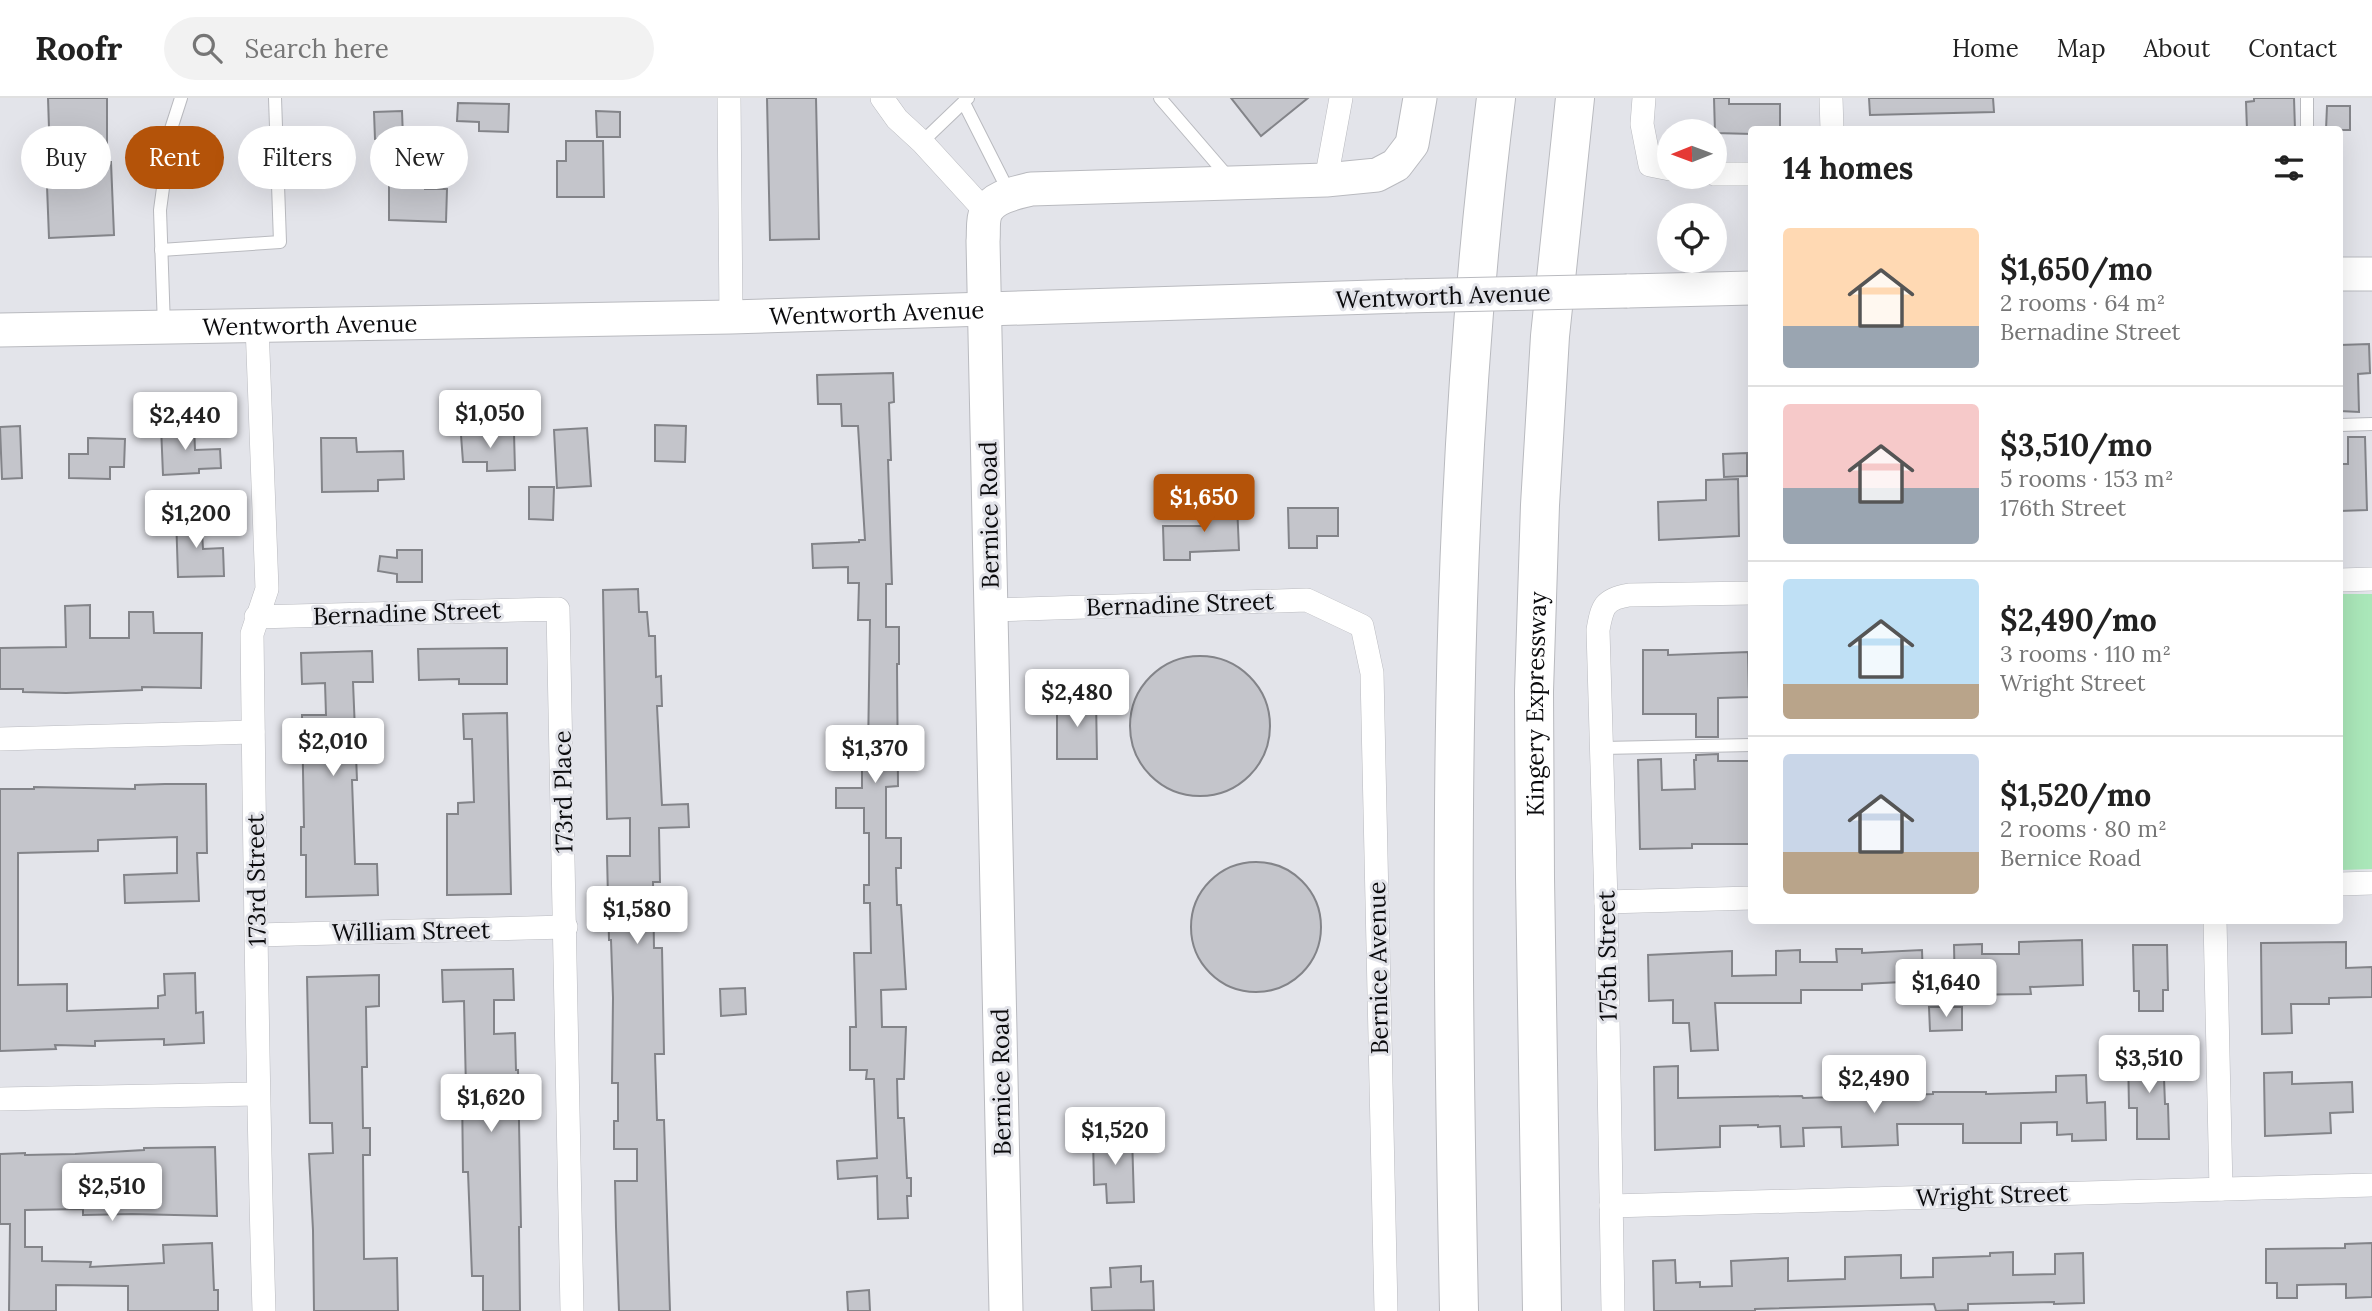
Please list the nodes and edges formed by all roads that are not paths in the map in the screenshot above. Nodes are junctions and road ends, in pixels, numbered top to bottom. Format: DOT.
graph roads {
  1 [pos="181,98"];
  2 [pos="275,98"];
  3 [pos="729,98"];
  4 [pos="882,98"];
  5 [pos="1160,98"];
  6 [pos="1341,98"];
  7 [pos="1420,98"];
  8 [pos="1496,98"];
  9 [pos="1575,98"];
  10 [pos="1644,98"];
  11 [pos="1831,98"];
  12 [pos="2307,98"];
  13 [pos="966,100"];
  14 [pos="1832,126"];
  15 [pos="2307,126"];
  16 [pos="922,142"];
  17 [pos="1657,160"];
  18 [pos="1727,174"];
  19 [pos="1748,174"];
  20 [pos="1326,180"];
  21 [pos="1234,183"];
  22 [pos="998,203"];
  23 [pos="161,250"];
  24 [pos="2343,274"];
  25 [pos="2372,274"];
  26 [pos="1748,288"];
  27 [pos="985,310"];
  28 [pos="731,317"];
  29 [pos="257,325"];
  30 [pos="164,327"];
  31 [pos="0,330"];
  32 [pos="2343,425"];
  33 [pos="2372,425"];
  34 [pos="2372,579"];
  35 [pos="2343,580"];
  36 [pos="1748,593"];
  37 [pos="558,609"];
  38 [pos="991,610"];
  39 [pos="256,617"];
  40 [pos="1362,626"];
  41 [pos="253,733"];
  42 [pos="0,739"];
  43 [pos="1748,746"];
  44 [pos="1602,748"];
  45 [pos="2372,883"];
  46 [pos="2343,884"];
  47 [pos="1748,898"];
  48 [pos="1606,902"];
  49 [pos="2215,924"];
  50 [pos="566,927"];
  51 [pos="257,935"];
  52 [pos="257,1094"];
  53 [pos="0,1099"];
  54 [pos="2372,1185"];
  55 [pos="2221,1189"];
  56 [pos="1611,1206"];
  57 [pos="264,1311"];
  58 [pos="572,1311"];
  59 [pos="1006,1311"];
  60 [pos="1386,1311"];
  61 [pos="1459,1311"];
  62 [pos="1542,1311"];
  63 [pos="1613,1311"];
  1 -- 23 [label="lane"];
  2 -- 23 [label="lane"];
  3 -- 28 [label="street"];
  4 -- 16 [label="street"];
  5 -- 21 [label="lane"];
  6 -- 20 [label="street"];
  7 -- 20 [label="street"];
  8 -- 61 [label="highway"];
  9 -- 62 [label="highway, Kingery Expressway"];
  10 -- 17 [label="street"];
  11 -- 14 [label="street"];
  12 -- 15 [label="lane"];
  13 -- 16 [label="lane"];
  13 -- 22 [label="lane"];
  16 -- 22 [label="street"];
  18 -- 19 [label="street"];
  20 -- 21 [label="street"];
  21 -- 22 [label="street"];
  22 -- 27 [label="street, Bernice Road"];
  23 -- 30 [label="lane"];
  24 -- 25 [label="street"];
  26 -- 27 [label="street, Wentworth Avenue, bridge"];
  27 -- 28 [label="street, Wentworth Avenue"];
  27 -- 38 [label="street, Bernice Road"];
  28 -- 29 [label="street, Wentworth Avenue"];
  29 -- 30 [label="street, Wentworth Avenue"];
  29 -- 39 [label="street, 173rd Street"];
  30 -- 31 [label="street, Wentworth Avenue"];
  32 -- 33 [label="lane"];
  34 -- 35 [label="street"];
  36 -- 44 [label="street, 175th Street"];
  37 -- 39 [label="street, Bernadine Street"];
  37 -- 50 [label="street, 173rd Place"];
  38 -- 40 [label="street, Bernadine Street"];
  38 -- 59 [label="street, Bernice Road"];
  39 -- 41 [label="street, 173rd Street"];
  40 -- 60 [label="street, Bernice Avenue"];
  41 -- 42 [label="street"];
  41 -- 51 [label="street, 173rd Street"];
  43 -- 44 [label="lane"];
  44 -- 48 [label="street, 175th Street"];
  45 -- 46 [label="street"];
  47 -- 48 [label="street"];
  48 -- 56 [label="street, 175th Street"];
  49 -- 55 [label="street"];
  50 -- 51 [label="street, William Street"];
  50 -- 58 [label="street, 173rd Place"];
  51 -- 52 [label="street, 173rd Street"];
  52 -- 53 [label="street"];
  52 -- 57 [label="street, 173rd Street"];
  54 -- 55 [label="street, Wright Street"];
  55 -- 56 [label="street, Wright Street"];
  56 -- 63 [label="street, 175th Street"];
}
